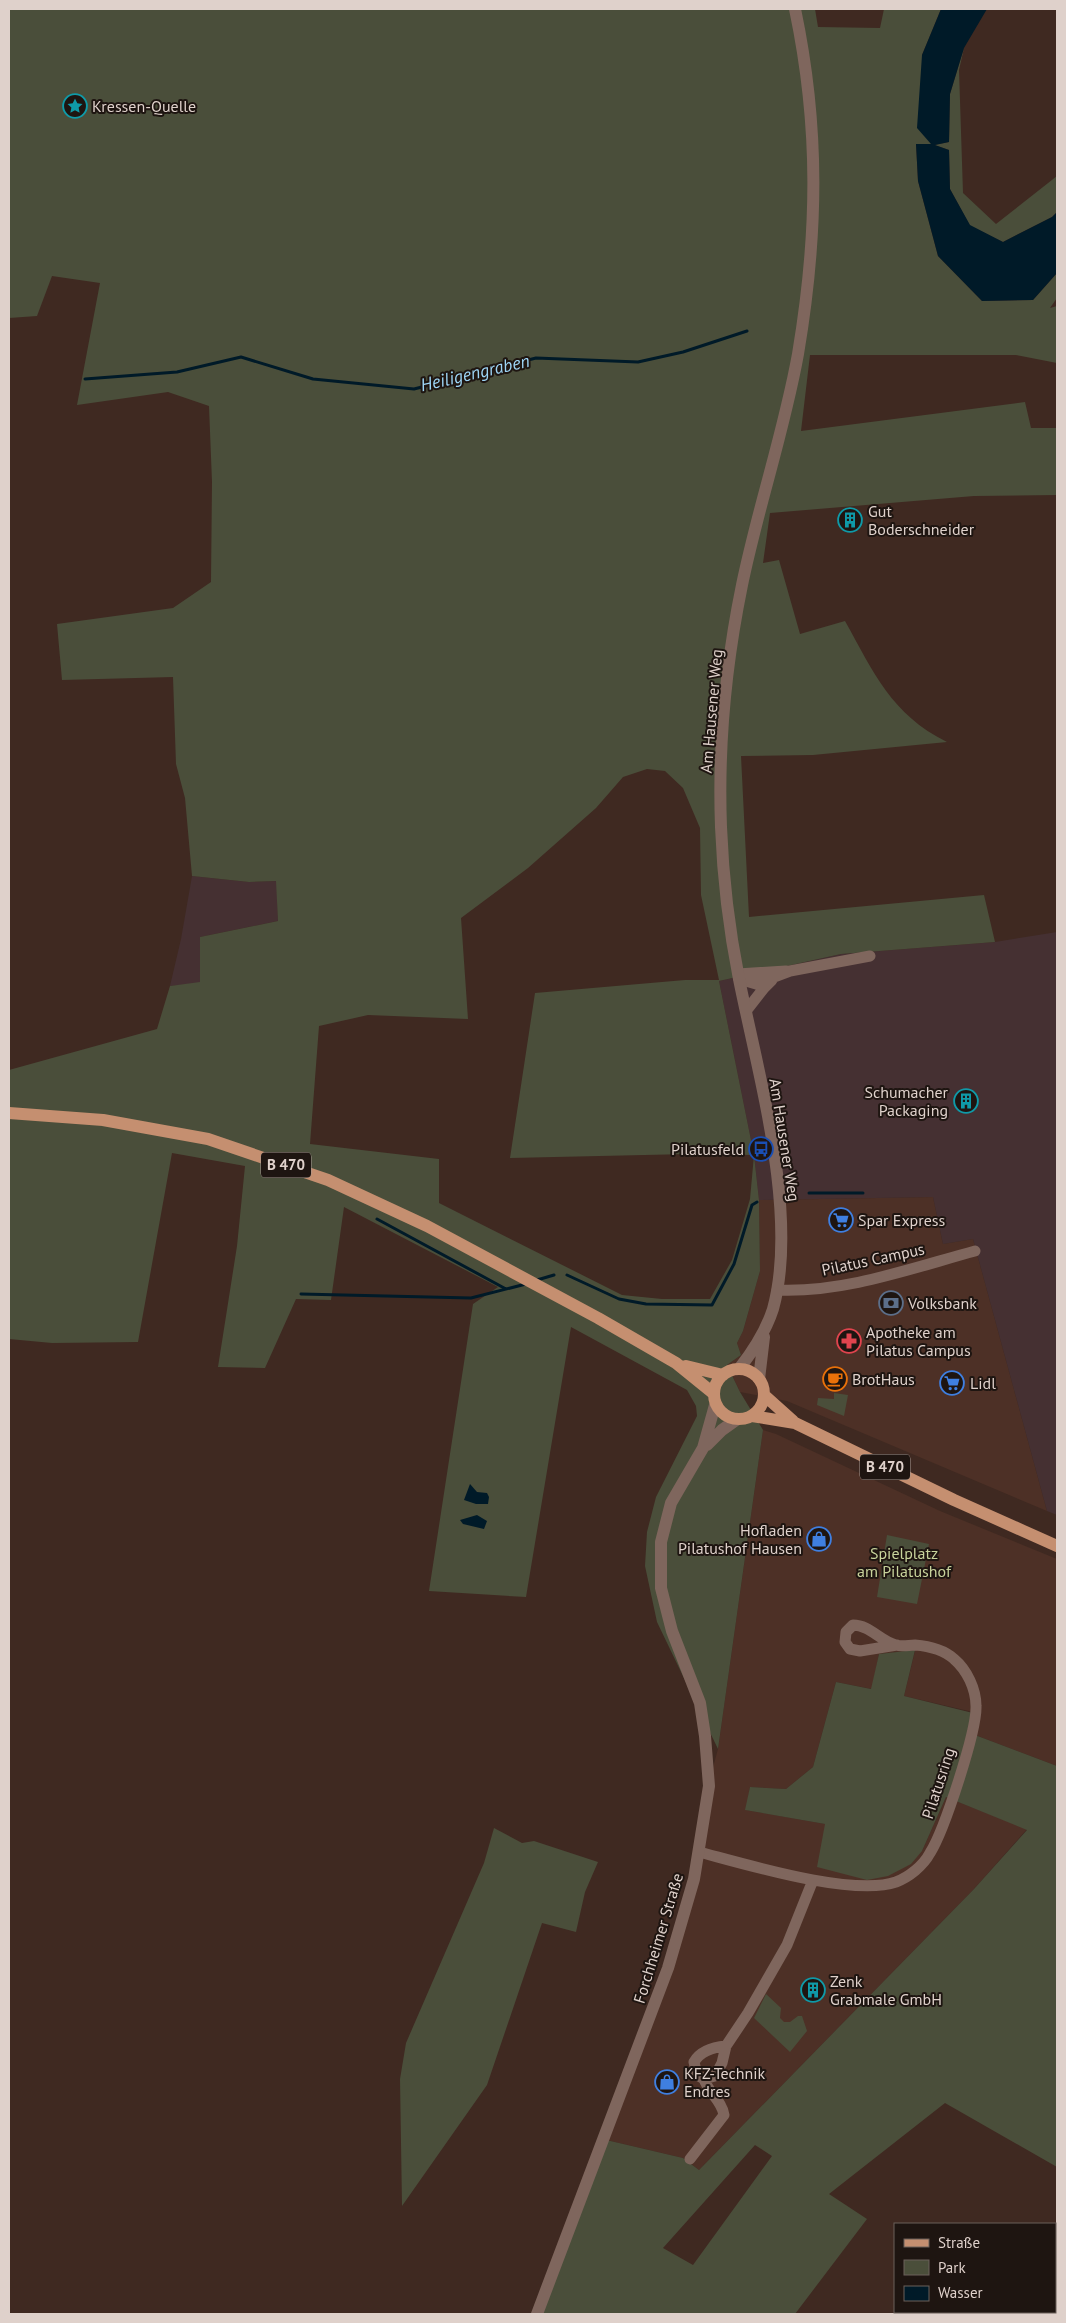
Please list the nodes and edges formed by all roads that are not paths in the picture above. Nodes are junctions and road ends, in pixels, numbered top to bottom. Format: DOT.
graph roads {
  1 [pos="795,9"];
  2 [pos="870,956"];
  3 [pos="790,971"];
  4 [pos="739,976"];
  5 [pos="774,979"];
  6 [pos="746,1011"];
  7 [pos="9,1114"];
  8 [pos="975,1251"];
  9 [pos="777,1290"];
  10 [pos="764,1332"];
  11 [pos="676,1363"];
  12 [pos="739,1369"];
  13 [pos="723,1375"];
  14 [pos="758,1378"];
  15 [pos="764,1395"];
  16 [pos="714,1399"];
  17 [pos="752,1416"];
  18 [pos="736,1420"];
  19 [pos="795,1422"];
  20 [pos="703,1448"];
  21 [pos="1057,1546"];
  22 [pos="897,1646"];
  23 [pos="699,1852"];
  24 [pos="813,1880"];
  25 [pos="726,2046"];
  26 [pos="704,2079"];
  27 [pos="690,2159"];
  28 [pos="537,2314"];
  1 -- 4 [label="main road, Am Hausener Weg"];
  2 -- 3 [label="street"];
  3 -- 4 [label="street"];
  3 -- 5 [label="street"];
  4 -- 5 [label="street"];
  4 -- 6 [label="main road, Am Hausener Weg"];
  5 -- 6 [label="street"];
  6 -- 9 [label="main road, Am Hausener Weg"];
  7 -- 11 [label="main road, B 470"];
  8 -- 9 [label="street, Pilatus Campus"];
  9 -- 10 [label="main road, Am Hausener Weg"];
  10 -- 12 [label="main road"];
  10 -- 14 [label="main road"];
  11 -- 13 [label="main road, B 470"];
  11 -- 16 [label="main road, B 470"];
  12 -- 13 [label="main road"];
  12 -- 14 [label="main road"];
  13 -- 16 [label="main road"];
  14 -- 15 [label="main road"];
  15 -- 17 [label="main road"];
  15 -- 19 [label="main road, B 470"];
  16 -- 18 [label="main road"];
  16 -- 20 [label="main road"];
  17 -- 18 [label="main road"];
  17 -- 19 [label="main road, B 470"];
  18 -- 20 [label="main road"];
  19 -- 21 [label="main road, B 470"];
  20 -- 23 [label="main road, Forchheimer Straße"];
  22 -- 24 [label="street, Pilatusring"];
  23 -- 24 [label="street, Pilatusring"];
  23 -- 28 [label="main road, Forchheimer Straße"];
  24 -- 25 [label="street"];
  25 -- 26 [label="street"];
  25 -- 26 [label="street"];
  26 -- 27 [label="street"];
}
